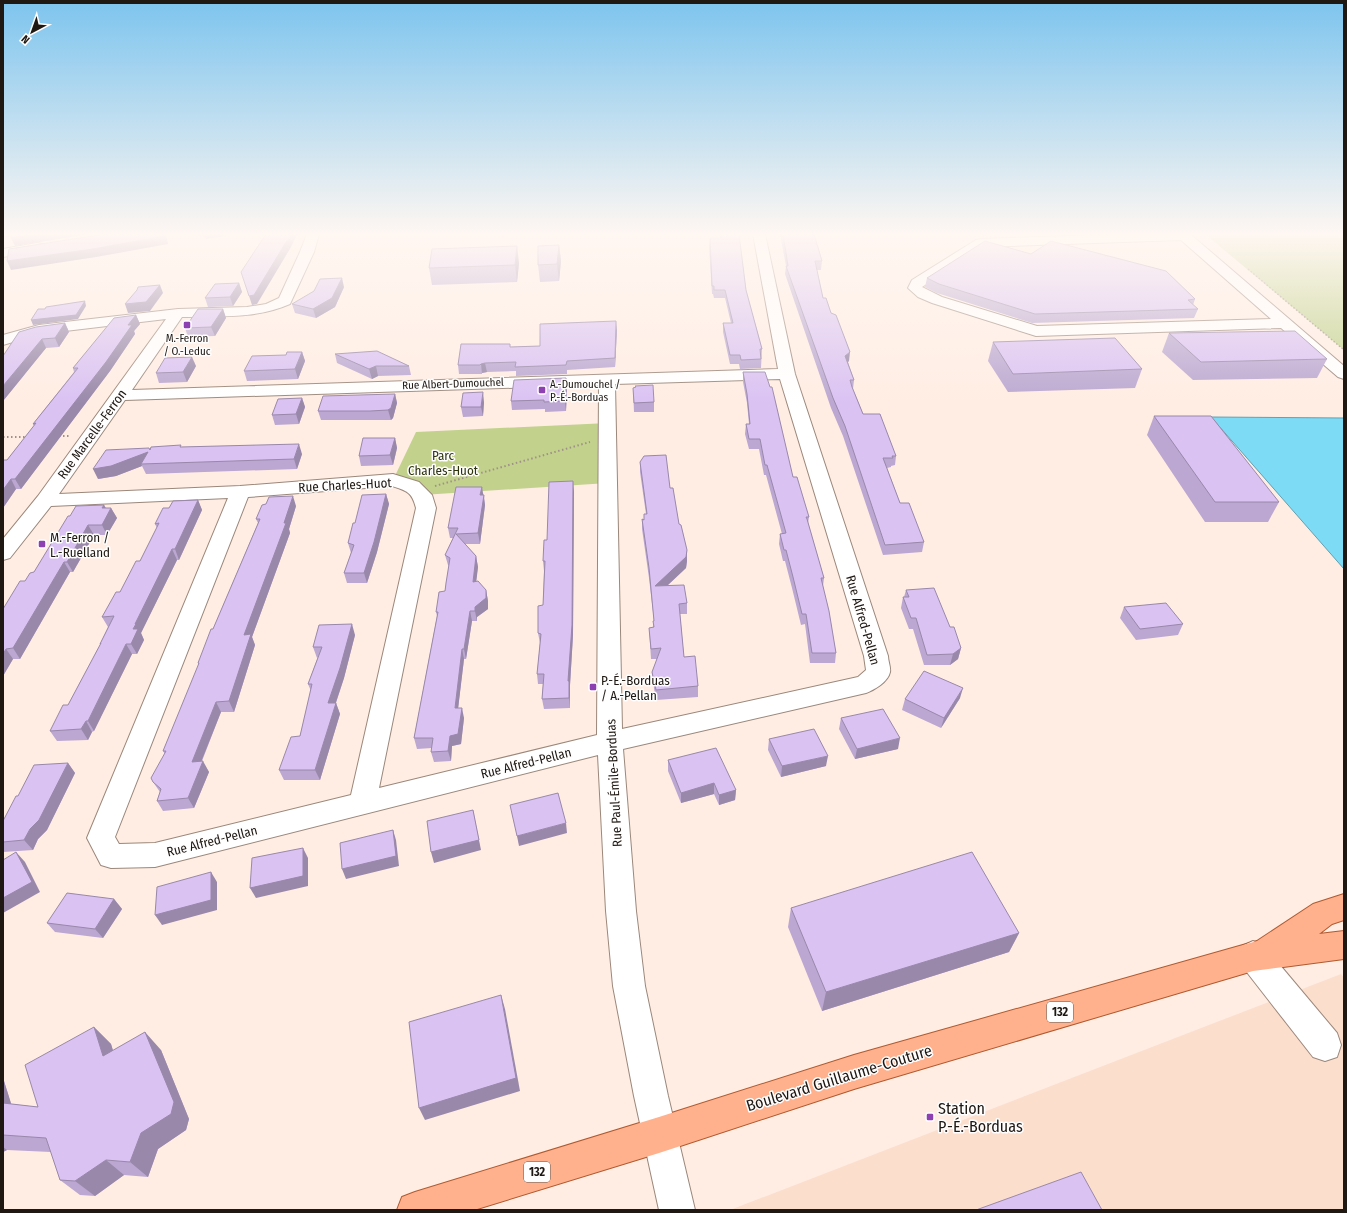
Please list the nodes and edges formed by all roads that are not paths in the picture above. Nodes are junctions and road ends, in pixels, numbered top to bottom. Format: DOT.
graph roads {
  1 [pos="290,291"];
  2 [pos="770,291"];
  3 [pos="918,291"];
  4 [pos="1250,291"];
  5 [pos="1256,291"];
  6 [pos="178,313"];
  7 [pos="1286,323"];
  8 [pos="3,340"];
  9 [pos="1344,362"];
  10 [pos="787,374"];
  11 [pos="1344,374"];
  12 [pos="607,380"];
  13 [pos="120,395"];
  14 [pos="240,492"];
  15 [pos="45,500"];
  16 [pos="3,553"];
  17 [pos="610,742"];
  18 [pos="363,803"];
  19 [pos="1344,907"];
  20 [pos="1344,945"];
  21 [pos="1259,954"];
  22 [pos="1325,1045"];
  23 [pos="659,1135"];
  24 [pos="415,1210"];
  25 [pos="677,1210"];
  1 -- 6 [label="street"];
  2 -- 10 [label="street, Rue Alfred-Pellan"];
  3 -- 7 [label="street"];
  4 -- 7 [label="street"];
  5 -- 9 [label="street"];
  6 -- 8 [label="street"];
  6 -- 13 [label="street, Rue Marcelle-Ferron"];
  7 -- 11 [label="street"];
  10 -- 12 [label="street, Rue Albert-Dumouchel"];
  10 -- 17 [label="street, Rue Alfred-Pellan"];
  12 -- 13 [label="street, Rue Albert-Dumouchel"];
  12 -- 17 [label="street, Rue Paul-Émile-Borduas"];
  13 -- 15 [label="street, Rue Marcelle-Ferron"];
  14 -- 15 [label="street, Rue Charles-Huot"];
  14 -- 18 [label="street, Rue Charles-Huot"];
  14 -- 18 [label="street, Rue Alfred-Pellan"];
  15 -- 16 [label="street, Rue Marcelle-Ferron"];
  17 -- 18 [label="street, Rue Alfred-Pellan"];
  17 -- 23 [label="street, Rue Paul-Émile-Borduas"];
  19 -- 21 [label="main road, Boulevard Guillaume-Couture / 132"];
  20 -- 21 [label="main road, Boulevard Guillaume-Couture / 132"];
  21 -- 22 [label="street"];
  21 -- 23 [label="main road, Boulevard Guillaume-Couture / 132"];
  23 -- 24 [label="main road, Boulevard Guillaume-Couture / 132"];
  23 -- 25 [label="street, Rue Paul-Émile-Borduas"];
}
